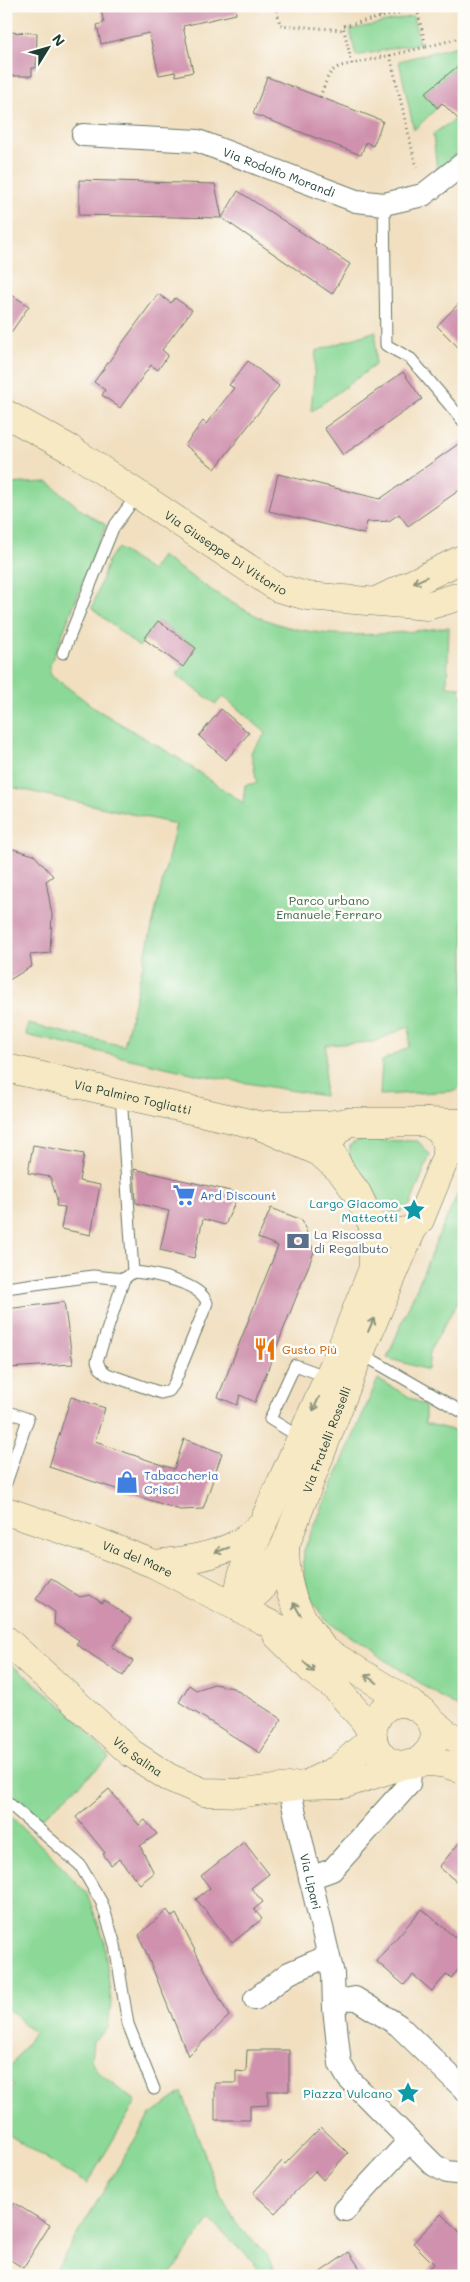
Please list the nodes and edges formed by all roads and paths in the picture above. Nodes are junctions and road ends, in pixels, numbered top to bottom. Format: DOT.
graph roads {
  1 [pos="276,6"];
  2 [pos="378,6"];
  3 [pos="422,6"];
  4 [pos="417,9"];
  5 [pos="380,17"];
  6 [pos="344,30"];
  7 [pos="463,41"];
  8 [pos="426,47"];
  9 [pos="390,55"];
  10 [pos="352,64"];
  11 [pos="320,97"];
  12 [pos="83,135"];
  13 [pos="464,163"];
  14 [pos="423,195"];
  15 [pos="384,204"];
  16 [pos="6,414"];
  17 [pos="464,422"];
  18 [pos="137,494"];
  19 [pos="464,558"];
  20 [pos="464,595"];
  21 [pos="374,601"];
  22 [pos="63,653"];
  23 [pos="6,1068"];
  24 [pos="121,1095"];
  25 [pos="347,1122"];
  26 [pos="427,1122"];
  27 [pos="464,1123"];
  28 [pos="258,1125"];
  29 [pos="454,1151"];
  30 [pos="340,1170"];
  31 [pos="373,1226"];
  32 [pos="412,1230"];
  33 [pos="128,1276"];
  34 [pos="6,1288"];
  35 [pos="360,1353"];
  36 [pos="328,1377"];
  37 [pos="6,1411"];
  38 [pos="464,1413"];
  39 [pos="301,1439"];
  40 [pos="6,1483"];
  41 [pos="6,1511"];
  42 [pos="263,1523"];
  43 [pos="285,1546"];
  44 [pos="154,1564"];
  45 [pos="250,1614"];
  46 [pos="6,1640"];
  47 [pos="324,1650"];
  48 [pos="422,1713"];
  49 [pos="372,1735"];
  50 [pos="464,1742"];
  51 [pos="411,1764"];
  52 [pos="464,1771"];
  53 [pos="297,1787"];
  54 [pos="6,1801"];
  55 [pos="310,1878"];
  56 [pos="330,1965"];
  57 [pos="356,1998"];
  58 [pos="255,1999"];
  59 [pos="334,2008"];
  60 [pos="154,2089"];
  61 [pos="464,2089"];
  62 [pos="409,2141"];
  63 [pos="464,2174"];
  64 [pos="345,2210"];
  1 -- 6 [label="path"];
  2 -- 5 [label="path"];
  3 -- 4 [label="path"];
  4 -- 5 [label="path"];
  4 -- 8 [label="path"];
  5 -- 6 [label="path"];
  6 -- 10 [label="path"];
  7 -- 8 [label="path"];
  8 -- 9 [label="path"];
  9 -- 10 [label="path"];
  9 -- 14 [label="path"];
  10 -- 11 [label="path"];
  12 -- 15 [label="street, Via Rodolfo Morandi"];
  13 -- 14 [label="street, Via Rodolfo Morandi"];
  14 -- 15 [label="street, Via Rodolfo Morandi"];
  15 -- 17 [label="lane"];
  16 -- 18 [label="street, Via Giuseppe Di Vittorio"];
  18 -- 21 [label="street, Via Giuseppe Di Vittorio"];
  18 -- 22 [label="lane"];
  19 -- 21 [label="street, Via Giuseppe Di Vittorio, one-way"];
  20 -- 21 [label="street"];
  23 -- 24 [label="street, Via Palmiro Togliatti"];
  24 -- 28 [label="street, Via Palmiro Togliatti"];
  24 -- 33 [label="lane"];
  25 -- 26 [label="street"];
  25 -- 28 [label="street"];
  25 -- 30 [label="street"];
  26 -- 27 [label="street"];
  26 -- 29 [label="street"];
  28 -- 30 [label="street"];
  29 -- 32 [label="street, Via Fratelli Rosselli"];
  30 -- 31 [label="street"];
  31 -- 32 [label="street"];
  31 -- 36 [label="street, Via Fratelli Rosselli"];
  35 -- 32 [label="street, Via Fratelli Rosselli, one-way"];
  33 -- 33 [label="lane"];
  33 -- 34 [label="lane"];
  35 -- 38 [label="lane"];
  35 -- 43 [label="street, Via Fratelli Rosselli"];
  36 -- 39 [label="street, Via Fratelli Rosselli, one-way"];
  36 -- 39 [label="lane"];
  37 -- 40 [label="lane"];
  39 -- 42 [label="street, Via Fratelli Rosselli"];
  41 -- 44 [label="street, Via del Mare"];
  42 -- 44 [label="street, Via Fratelli Rosselli, one-way"];
  42 -- 45 [label="street"];
  43 -- 45 [label="street"];
  47 -- 43 [label="street, Via Fratelli Rosselli, one-way"];
  44 -- 45 [label="street, Via del Mare"];
  45 -- 47 [label="street, Via del Mare"];
  45 -- 49 [label="street, one-way"];
  46 -- 53 [label="street, Via Salina"];
  48 -- 47 [label="street, Via del Mare, one-way"];
  48 -- 49 [label="street"];
  48 -- 50 [label="street"];
  48 -- 51 [label="street"];
  49 -- 51 [label="street"];
  49 -- 53 [label="street"];
  51 -- 52 [label="street"];
  51 -- 53 [label="street"];
  51 -- 55 [label="street"];
  53 -- 55 [label="street, Via Lipari"];
  54 -- 60 [label="lane"];
  55 -- 56 [label="street, Via Lipari"];
  56 -- 57 [label="street"];
  56 -- 58 [label="street"];
  56 -- 59 [label="street, Via Lipari"];
  57 -- 59 [label="street"];
  57 -- 61 [label="street"];
  59 -- 62 [label="street, Via Lipari"];
  62 -- 63 [label="street, Via Lipari"];
  62 -- 64 [label="street"];
}
